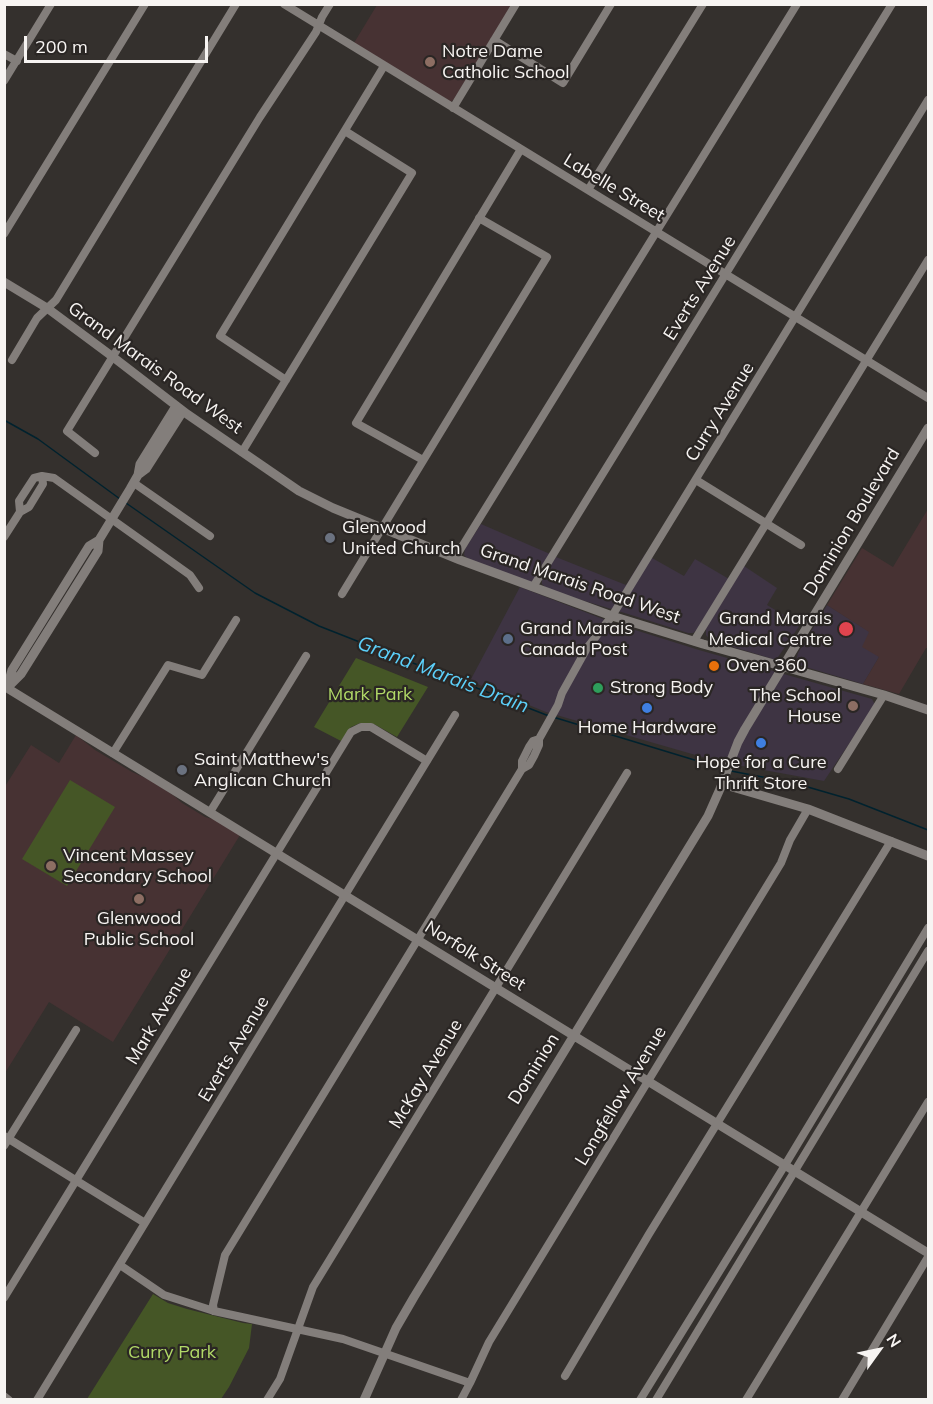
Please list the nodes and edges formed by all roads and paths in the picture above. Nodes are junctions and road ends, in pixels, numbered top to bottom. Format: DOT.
graph roads {
  1 [pos="51,4"];
  2 [pos="146,4"];
  3 [pos="236,4"];
  4 [pos="284,4"];
  5 [pos="330,4"];
  6 [pos="516,4"];
  7 [pos="611,4"];
  8 [pos="703,4"];
  9 [pos="797,4"];
  10 [pos="892,4"];
  11 [pos="319,26"];
  12 [pos="494,40"];
  13 [pos="4,54"];
  14 [pos="17,61"];
  15 [pos="384,66"];
  16 [pos="4,81"];
  17 [pos="928,100"];
  18 [pos="453,108"];
  19 [pos="345,131"];
  20 [pos="521,149"];
  21 [pos="588,190"];
  22 [pos="479,218"];
  23 [pos="656,232"];
  24 [pos="4,234"];
  25 [pos="928,260"];
  26 [pos="726,274"];
  27 [pos="4,282"];
  28 [pos="47,308"];
  29 [pos="796,317"];
  30 [pos="113,357"];
  31 [pos="12,360"];
  32 [pos="867,360"];
  33 [pos="285,380"];
  34 [pos="928,398"];
  35 [pos="179,409"];
  36 [pos="928,428"];
  37 [pos="242,452"];
  38 [pos="95,453"];
  39 [pos="423,460"];
  40 [pos="696,480"];
  41 [pos="134,482"];
  42 [pos="113,517"];
  43 [pos="766,524"];
  44 [pos="381,529"];
  45 [pos="210,536"];
  46 [pos="4,537"];
  47 [pos="801,545"];
  48 [pos="455,558"];
  49 [pos="533,587"];
  50 [pos="199,588"];
  51 [pos="342,594"];
  52 [pos="612,616"];
  53 [pos="236,620"];
  54 [pos="694,641"];
  55 [pos="306,656"];
  56 [pos="783,666"];
  57 [pos="5,689"];
  58 [pos="884,695"];
  59 [pos="928,710"];
  60 [pos="455,715"];
  61 [pos="113,753"];
  62 [pos="732,757"];
  63 [pos="427,761"];
  64 [pos="838,769"];
  65 [pos="627,774"];
  66 [pos="722,784"];
  67 [pos="808,809"];
  68 [pos="210,812"];
  69 [pos="891,841"];
  70 [pos="277,853"];
  71 [pos="928,856"];
  72 [pos="345,896"];
  73 [pos="928,928"];
  74 [pos="418,940"];
  75 [pos="928,951"];
  76 [pos="496,988"];
  77 [pos="76,1030"];
  78 [pos="574,1036"];
  79 [pos="648,1081"];
  80 [pos="928,1102"];
  81 [pos="717,1124"];
  82 [pos="6,1140"];
  83 [pos="785,1165"];
  84 [pos="794,1171"];
  85 [pos="77,1180"];
  86 [pos="861,1212"];
  87 [pos="146,1223"];
  88 [pos="928,1255"];
  89 [pos="120,1265"];
  90 [pos="4,1298"];
  91 [pos="214,1311"];
  92 [pos="298,1329"];
  93 [pos="384,1354"];
  94 [pos="565,1376"];
  95 [pos="470,1383"];
  96 [pos="4,1396"];
  97 [pos="9,1400"];
  98 [pos="37,1400"];
  99 [pos="267,1400"];
  100 [pos="364,1400"];
  101 [pos="461,1400"];
  102 [pos="640,1400"];
  103 [pos="656,1400"];
  104 [pos="746,1400"];
  105 [pos="842,1400"];
  1 -- 14 [label="street"];
  2 -- 24 [label="street"];
  3 -- 28 [label="street"];
  4 -- 11 [label="street, Labelle Street"];
  5 -- 11 [label="street"];
  6 -- 12 [label="street"];
  7 -- 12 [label="street"];
  8 -- 21 [label="street"];
  9 -- 23 [label="street"];
  10 -- 26 [label="street, Everts Avenue"];
  11 -- 15 [label="street, Labelle Street"];
  11 -- 30 [label="street"];
  12 -- 18 [label="street"];
  13 -- 14 [label="street"];
  14 -- 16 [label="street"];
  15 -- 18 [label="street, Labelle Street"];
  15 -- 19 [label="street"];
  17 -- 29 [label="street, Curry Avenue"];
  18 -- 20 [label="street, Labelle Street"];
  19 -- 33 [label="street"];
  19 -- 33 [label="street"];
  20 -- 21 [label="street, Labelle Street"];
  20 -- 22 [label="street"];
  21 -- 23 [label="street, Labelle Street"];
  22 -- 39 [label="street"];
  22 -- 39 [label="street"];
  23 -- 26 [label="street, Labelle Street"];
  23 -- 48 [label="street"];
  25 -- 32 [label="street"];
  26 -- 29 [label="street, Labelle Street"];
  26 -- 49 [label="street, Everts Avenue"];
  27 -- 28 [label="street, Grand Marais Road West"];
  28 -- 30 [label="street, Grand Marais Road West"];
  28 -- 31 [label="street"];
  29 -- 32 [label="street, Labelle Street"];
  29 -- 40 [label="street, Curry Avenue"];
  30 -- 35 [label="street, Grand Marais Road West"];
  30 -- 38 [label="street"];
  32 -- 34 [label="street, Labelle Street"];
  32 -- 43 [label="street"];
  33 -- 37 [label="street"];
  35 -- 37 [label="street, Grand Marais Road West"];
  35 -- 41 [label="street"];
  36 -- 56 [label="street, Dominion Boulevard"];
  37 -- 44 [label="street, Grand Marais Road West"];
  39 -- 44 [label="street"];
  40 -- 43 [label="street"];
  40 -- 52 [label="street, Curry Avenue"];
  41 -- 42 [label="street"];
  41 -- 45 [label="street"];
  42 -- 46 [label="street"];
  42 -- 50 [label="street"];
  42 -- 57 [label="street"];
  43 -- 47 [label="street"];
  43 -- 54 [label="street"];
  44 -- 48 [label="street, Grand Marais Road West"];
  44 -- 51 [label="street"];
  48 -- 49 [label="street, Grand Marais Road West"];
  49 -- 52 [label="street, Grand Marais Road West"];
  52 -- 54 [label="street, Grand Marais Road West"];
  52 -- 74 [label="street, Curry Avenue"];
  53 -- 61 [label="street"];
  54 -- 56 [label="street, Grand Marais Road West"];
  55 -- 68 [label="street"];
  56 -- 58 [label="street, Grand Marais Road West"];
  56 -- 62 [label="street, Dominion Boulevard"];
  57 -- 61 [label="street, Norfolk Street"];
  58 -- 59 [label="street, Grand Marais Road West"];
  58 -- 64 [label="street"];
  60 -- 63 [label="street, Everts Avenue"];
  61 -- 68 [label="street, Norfolk Street"];
  62 -- 66 [label="street, Dominion"];
  63 -- 70 [label="street, Mark Avenue"];
  63 -- 72 [label="street, Everts Avenue"];
  65 -- 76 [label="street, McKay Avenue"];
  66 -- 67 [label="street"];
  66 -- 78 [label="street, Dominion"];
  67 -- 69 [label="street"];
  67 -- 79 [label="street, Longfellow Avenue"];
  68 -- 70 [label="street, Norfolk Street"];
  69 -- 71 [label="street"];
  69 -- 81 [label="street"];
  70 -- 72 [label="street, Norfolk Street"];
  70 -- 85 [label="street, Mark Avenue"];
  72 -- 74 [label="street, Norfolk Street"];
  72 -- 87 [label="street, Everts Avenue"];
  73 -- 83 [label="street"];
  74 -- 76 [label="street, Norfolk Street"];
  74 -- 91 [label="street, Curry Avenue"];
  75 -- 84 [label="street"];
  76 -- 78 [label="street, Norfolk Street"];
  76 -- 92 [label="street, McKay Avenue"];
  77 -- 82 [label="street"];
  78 -- 79 [label="street, Norfolk Street"];
  78 -- 93 [label="street, Dominion"];
  79 -- 81 [label="street, Norfolk Street"];
  79 -- 95 [label="street, Longfellow Avenue"];
  80 -- 86 [label="street"];
  81 -- 83 [label="street, Norfolk Street"];
  81 -- 94 [label="street"];
  82 -- 85 [label="street"];
  83 -- 84 [label="street, Norfolk Street"];
  83 -- 102 [label="street"];
  84 -- 86 [label="street, Norfolk Street"];
  84 -- 103 [label="street"];
  85 -- 87 [label="street"];
  85 -- 90 [label="street, Mark Avenue"];
  86 -- 88 [label="street, Norfolk Street"];
  86 -- 104 [label="street"];
  87 -- 89 [label="street, Everts Avenue"];
  88 -- 105 [label="street"];
  89 -- 91 [label="street"];
  89 -- 98 [label="street, Everts Avenue"];
  91 -- 92 [label="street"];
  92 -- 93 [label="street"];
  92 -- 99 [label="street, McKay Avenue"];
  93 -- 95 [label="street"];
  93 -- 100 [label="street, Dominion"];
  95 -- 101 [label="street, Longfellow Avenue"];
  96 -- 97 [label="street"];
}
